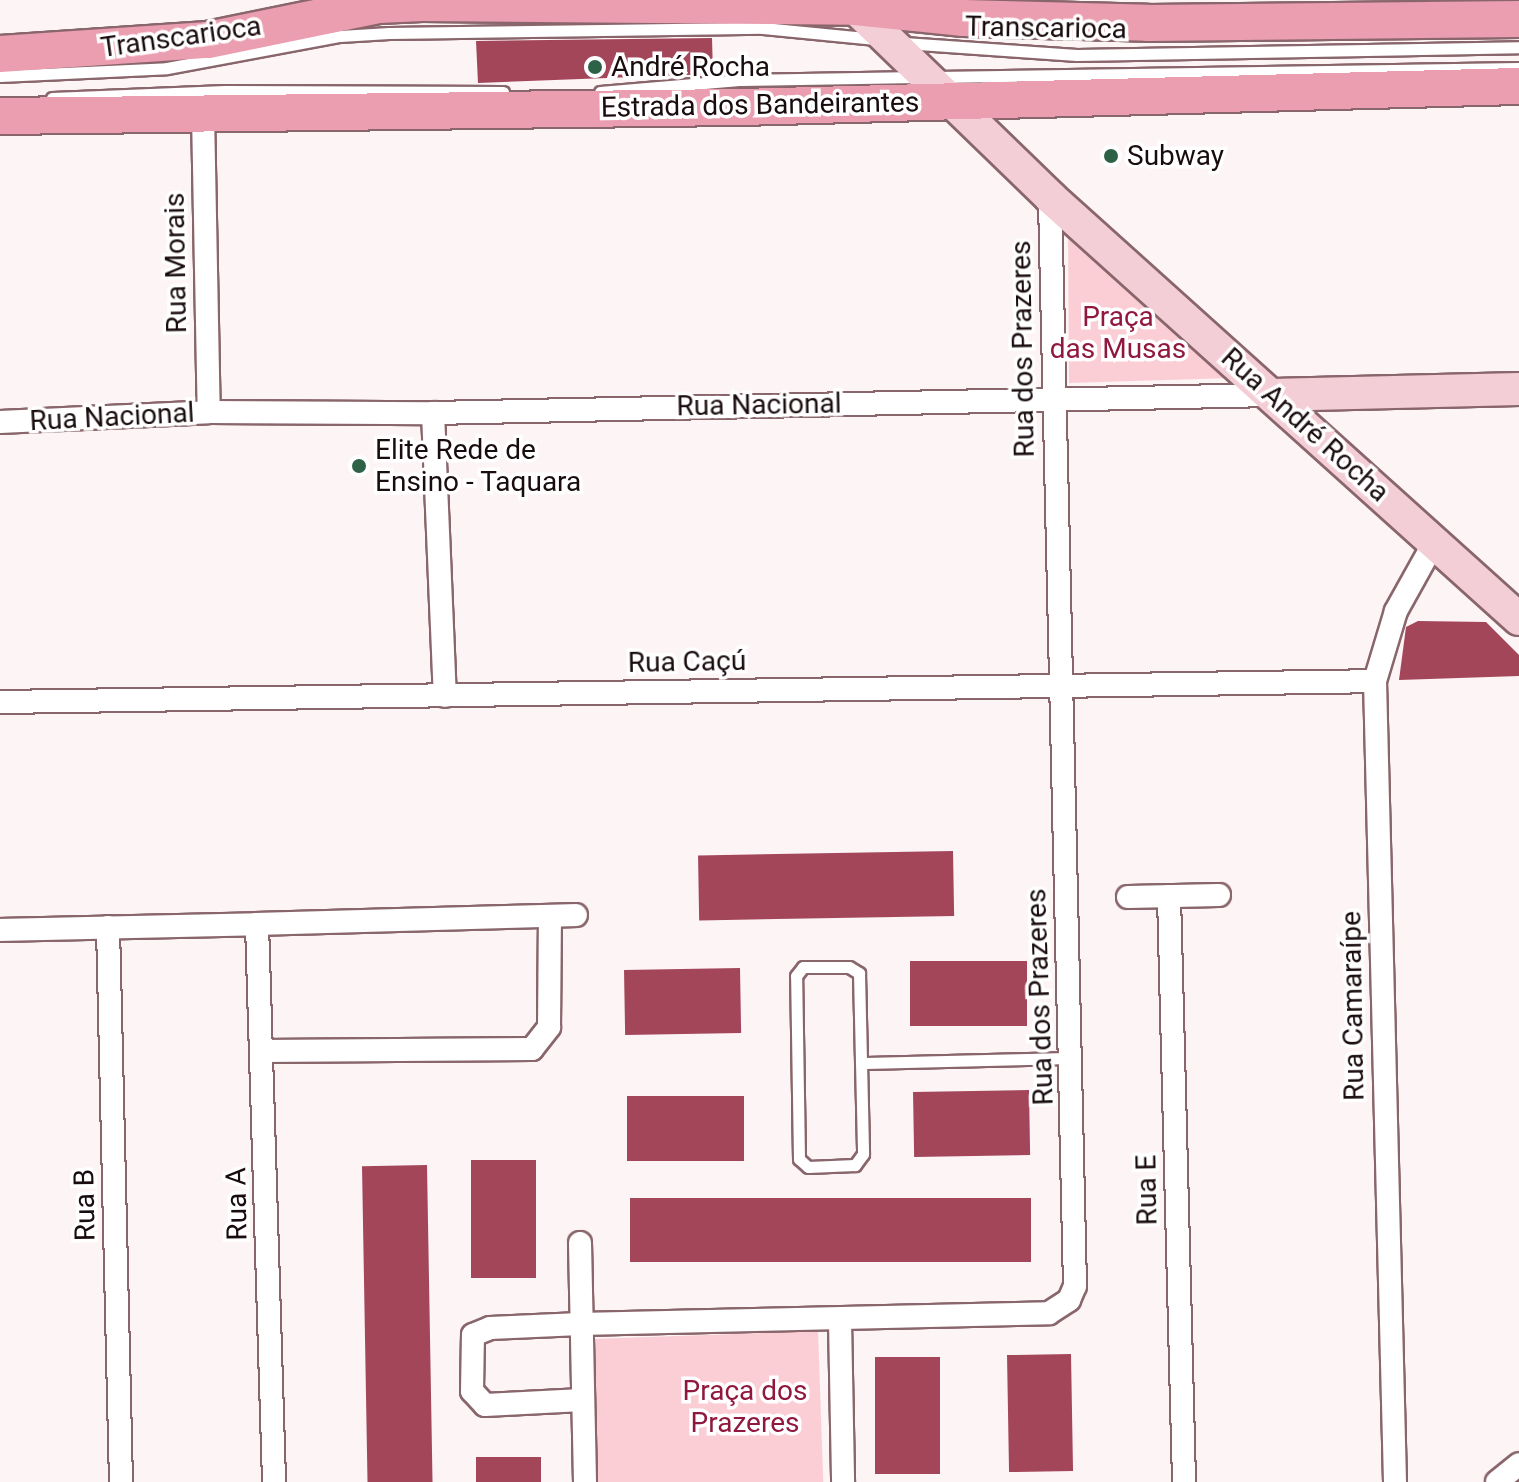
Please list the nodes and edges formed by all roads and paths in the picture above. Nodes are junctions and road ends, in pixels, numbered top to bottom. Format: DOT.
graph roads {
  1 [pos="724,2"];
  2 [pos="851,4"];
  3 [pos="1256,12"];
  4 [pos="1519,19"];
  5 [pos="892,41"];
  6 [pos="1519,47"];
  7 [pos="0,54"];
  8 [pos="1519,68"];
  9 [pos="0,76"];
  10 [pos="1519,86"];
  11 [pos="941,89"];
  12 [pos="512,92"];
  13 [pos="592,92"];
  14 [pos="42,98"];
  15 [pos="203,113"];
  16 [pos="0,116"];
  17 [pos="1050,197"];
  18 [pos="1519,389"];
  19 [pos="1273,395"];
  20 [pos="1053,398"];
  21 [pos="209,412"];
  22 [pos="433,413"];
  23 [pos="0,422"];
  24 [pos="1435,541"];
  25 [pos="1519,619"];
  26 [pos="1375,681"];
  27 [pos="1061,686"];
  28 [pos="445,696"];
  29 [pos="0,702"];
  30 [pos="1219,895"];
  31 [pos="1169,896"];
  32 [pos="1128,897"];
  33 [pos="576,915"];
  34 [pos="550,917"];
  35 [pos="257,924"];
  36 [pos="108,927"];
  37 [pos="0,930"];
  38 [pos="263,1051"];
  39 [pos="1072,1058"];
  40 [pos="861,1063"];
  41 [pos="580,1243"];
  42 [pos="840,1321"];
  43 [pos="580,1324"];
  44 [pos="582,1400"];
  45 [pos="1519,1464"];
  46 [pos="121,1482"];
  47 [pos="274,1482"];
  48 [pos="585,1482"];
  49 [pos="843,1482"];
  50 [pos="1184,1482"];
  51 [pos="1395,1482"];
  52 [pos="1497,1482"];
  1 -- 2 [label="main road"];
  1 -- 7 [label="main road"];
  2 -- 3 [label="main road"];
  2 -- 5 [label="main road, Rua André Rocha"];
  3 -- 4 [label="main road"];
  5 -- 6 [label="lane, Transcarioca"];
  5 -- 9 [label="lane, Transcarioca"];
  5 -- 11 [label="main road, Rua André Rocha"];
  8 -- 11 [label="lane, Transcarioca"];
  10 -- 11 [label="main road, Estrada dos Bandeirantes"];
  11 -- 13 [label="lane, Transcarioca"];
  11 -- 15 [label="main road, Estrada dos Bandeirantes"];
  11 -- 17 [label="main road, Rua André Rocha"];
  12 -- 14 [label="lane, Transcarioca"];
  15 -- 16 [label="main road, Estrada dos Bandeirantes"];
  15 -- 21 [label="street, Rua Morais"];
  17 -- 19 [label="main road, Rua André Rocha"];
  17 -- 20 [label="street, Rua dos Prazeres"];
  18 -- 19 [label="main road, Rua Nacional"];
  19 -- 20 [label="street, Rua Nacional"];
  19 -- 24 [label="main road, Rua André Rocha"];
  20 -- 22 [label="street, Rua Nacional"];
  20 -- 27 [label="street, Rua dos Prazeres"];
  21 -- 22 [label="street, Rua Nacional"];
  21 -- 23 [label="street, Rua Nacional"];
  22 -- 28 [label="street"];
  24 -- 25 [label="main road, Rua André Rocha"];
  24 -- 26 [label="street, Rua Camaraípe"];
  26 -- 27 [label="street, Rua Caçú"];
  26 -- 51 [label="street, Rua Camaraípe"];
  27 -- 28 [label="street, Rua Caçú"];
  27 -- 39 [label="street, Rua dos Prazeres"];
  28 -- 29 [label="street, Rua Caçú"];
  30 -- 31 [label="street"];
  31 -- 32 [label="street"];
  31 -- 50 [label="street, Rua E"];
  33 -- 34 [label="street"];
  34 -- 35 [label="street"];
  34 -- 38 [label="street"];
  35 -- 36 [label="street"];
  35 -- 38 [label="street, Rua A"];
  36 -- 37 [label="street"];
  36 -- 46 [label="street, Rua B"];
  38 -- 47 [label="street, Rua A"];
  39 -- 40 [label="lane"];
  39 -- 42 [label="street, Rua dos Prazeres"];
  40 -- 40 [label="lane"];
  41 -- 43 [label="street"];
  42 -- 43 [label="street, Rua dos Prazeres"];
  42 -- 49 [label="street"];
  43 -- 44 [label="street"];
  43 -- 44 [label="street, Rua dos Prazeres"];
  44 -- 48 [label="street"];
  45 -- 52 [label="street"];
}
